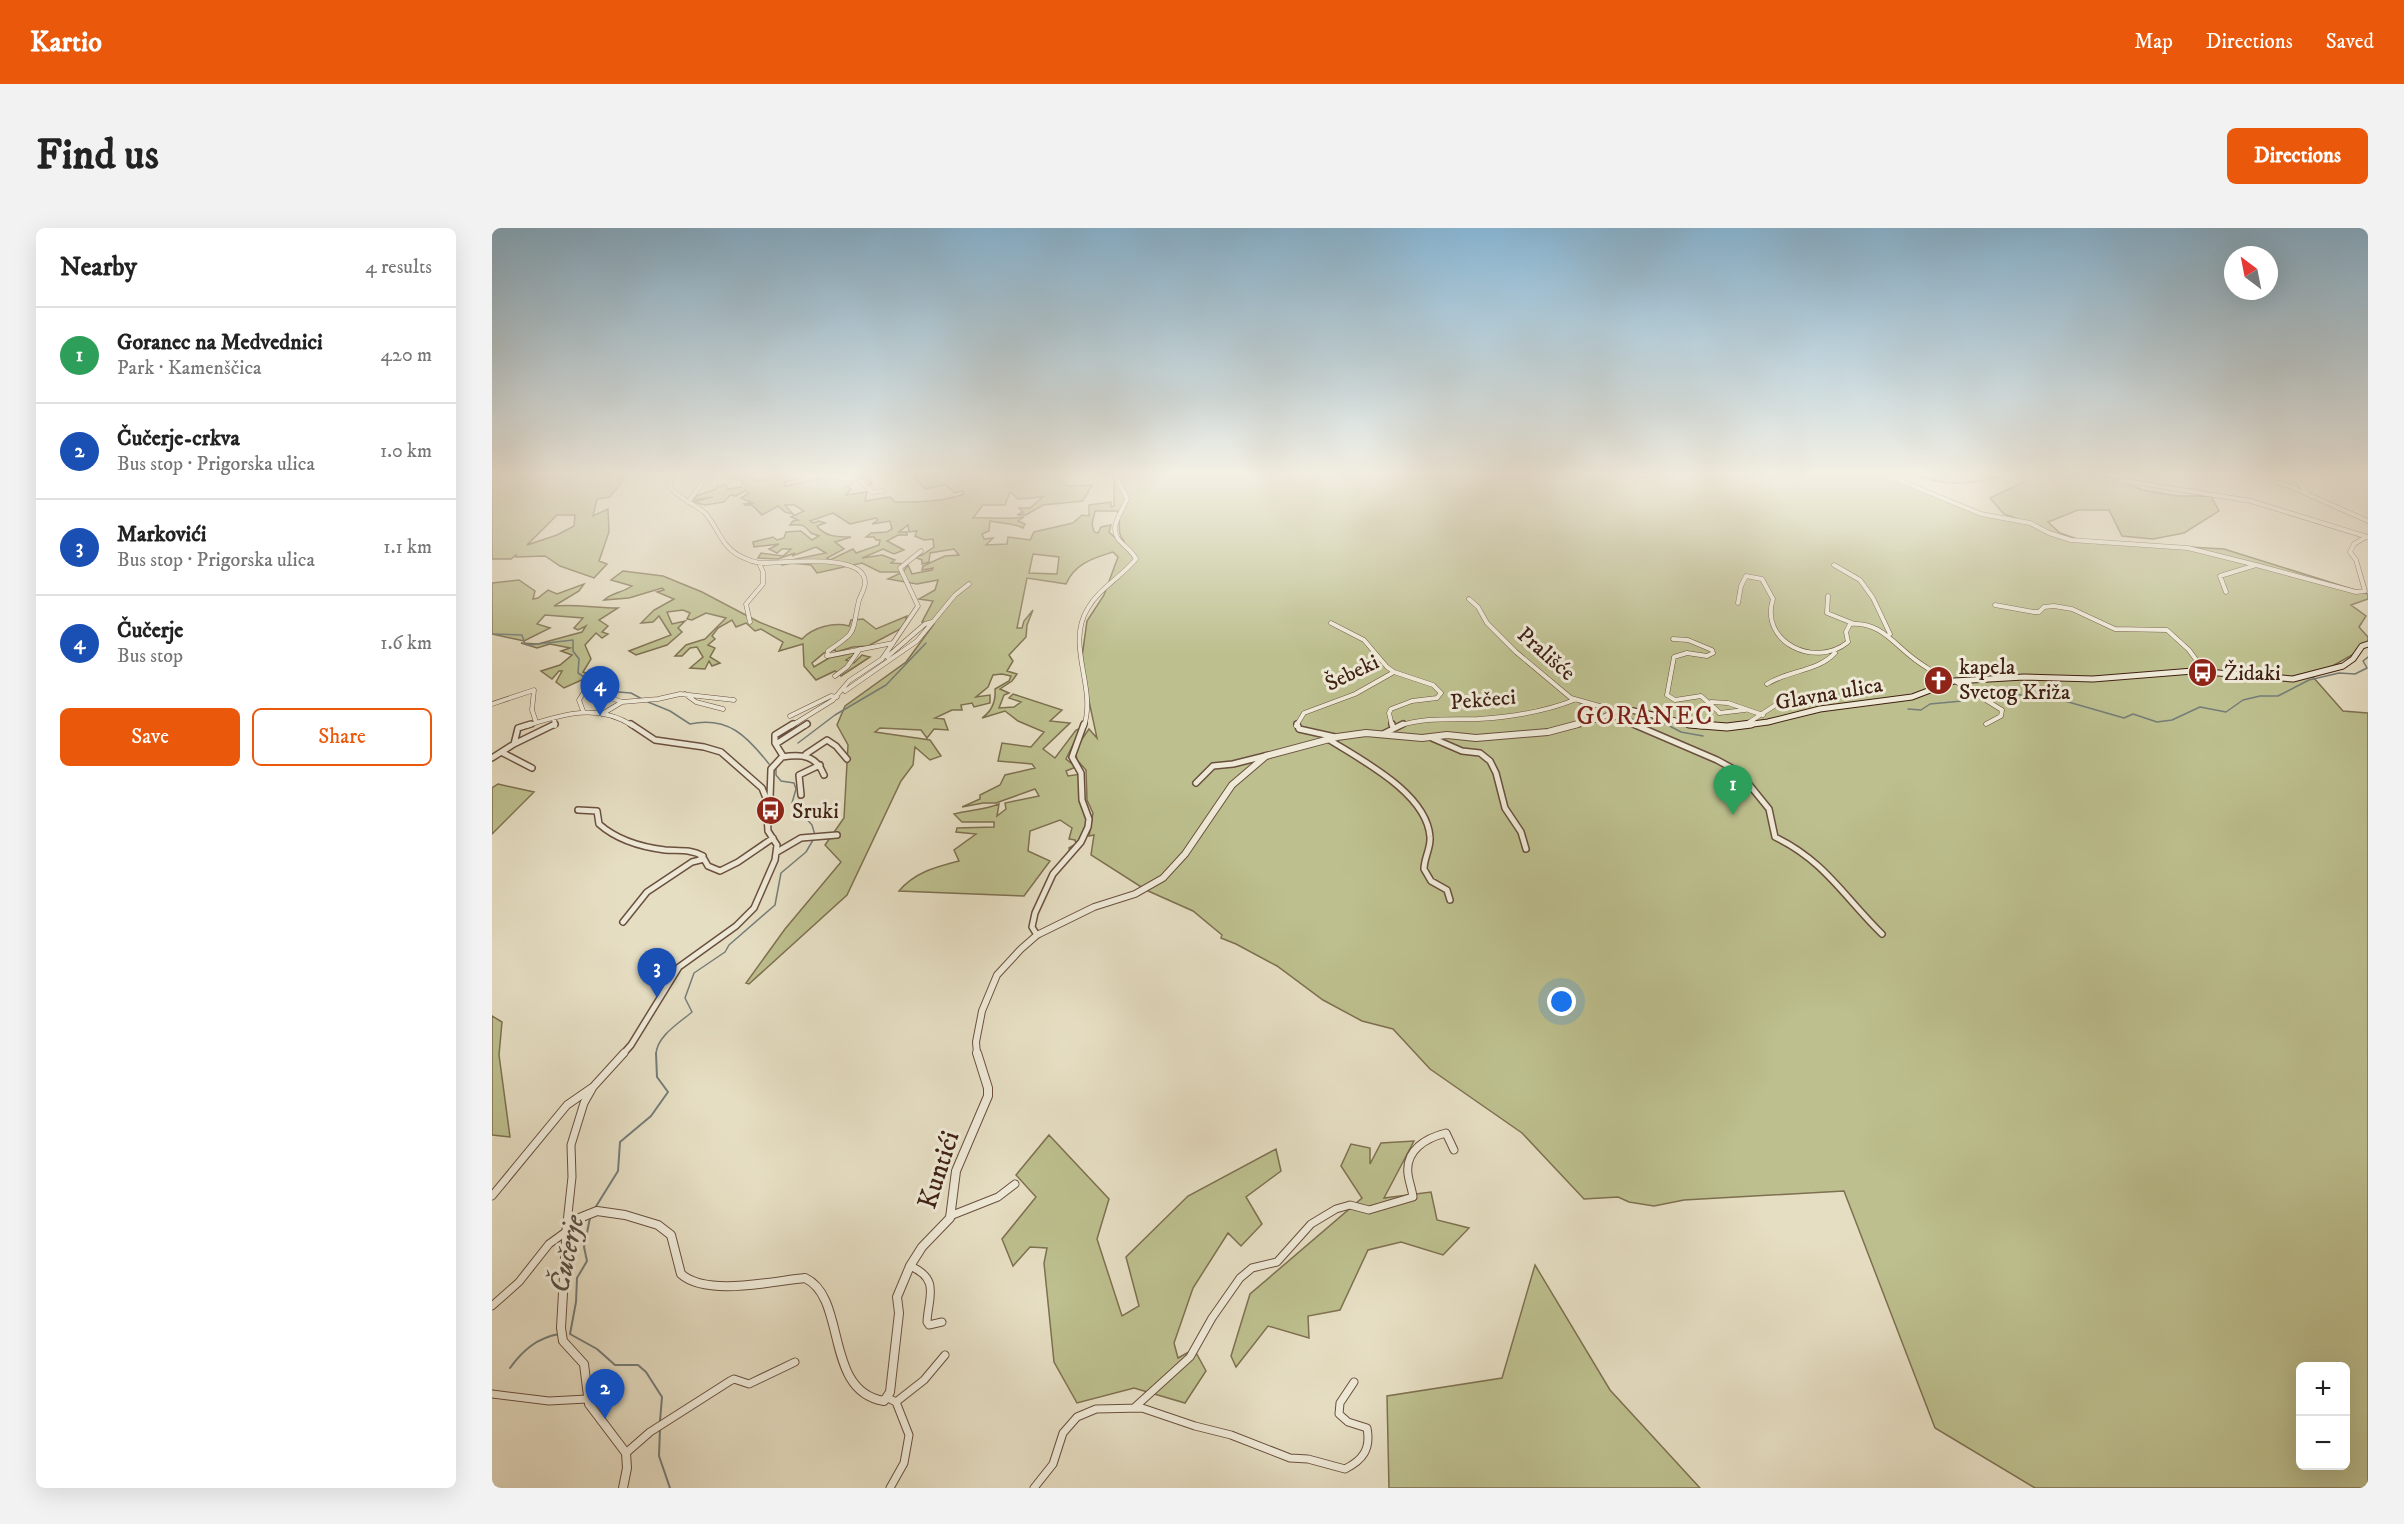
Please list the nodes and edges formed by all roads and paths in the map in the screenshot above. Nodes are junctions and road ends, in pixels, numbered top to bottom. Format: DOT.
graph roads {
  1 [pos="719,535"];
  2 [pos="1116,535"];
  3 [pos="2055,535"];
  4 [pos="2367,537"];
  5 [pos="921,550"];
  6 [pos="759,563"];
  7 [pos="1834,565"];
  8 [pos="2256,565"];
  9 [pos="969,584"];
  10 [pos="2226,592"];
  11 [pos="1828,596"];
  12 [pos="1469,599"];
  13 [pos="1738,603"];
  14 [pos="1995,605"];
  15 [pos="750,622"];
  16 [pos="932,622"];
  17 [pos="1331,623"];
  18 [pos="1852,623"];
  19 [pos="1890,636"];
  20 [pos="1673,639"];
  21 [pos="893,643"];
  22 [pos="2368,644"];
  23 [pos="860,650"];
  24 [pos="1836,652"];
  25 [pos="883,658"];
  26 [pos="1394,672"];
  27 [pos="2205,672"];
  28 [pos="835,676"];
  29 [pos="1951,681"];
  30 [pos="1767,684"];
  31 [pos="586,689"];
  32 [pos="842,692"];
  33 [pos="685,694"];
  34 [pos="837,697"];
  35 [pos="1795,698"];
  36 [pos="734,700"];
  37 [pos="1574,700"];
  38 [pos="622,702"];
  39 [pos="1711,702"];
  40 [pos="492,704"];
  41 [pos="723,709"];
  42 [pos="1745,710"];
  43 [pos="583,711"];
  44 [pos="1615,712"];
  45 [pos="1720,713"];
  46 [pos="602,714"];
  47 [pos="1763,715"];
  48 [pos="790,716"];
  49 [pos="554,718"];
  50 [pos="536,722"];
  51 [pos="807,724"];
  52 [pos="1986,724"];
  53 [pos="1744,725"];
  54 [pos="1393,728"];
  55 [pos="1383,734"];
  56 [pos="1337,737"];
  57 [pos="1430,737"];
  58 [pos="1328,739"];
  59 [pos="514,744"];
  60 [pos="776,744"];
  61 [pos="503,753"];
  62 [pos="806,754"];
  63 [pos="1270,754"];
  64 [pos="782,757"];
  65 [pos="492,758"];
  66 [pos="847,759"];
  67 [pos="820,765"];
  68 [pos="532,768"];
  69 [pos="824,775"];
  70 [pos="1196,783"];
  71 [pos="801,795"];
  72 [pos="766,802"];
  73 [pos="578,810"];
  74 [pos="837,835"];
  75 [pos="773,838"];
  76 [pos="1526,849"];
  77 [pos="777,852"];
  78 [pos="701,858"];
  79 [pos="1450,900"];
  80 [pos="622,922"];
  81 [pos="1882,934"];
  82 [pos="1037,935"];
  83 [pos="593,1088"];
  84 [pos="1454,1150"];
  85 [pos="1015,1184"];
  86 [pos="492,1196"];
  87 [pos="950,1216"];
  88 [pos="567,1227"];
  89 [pos="910,1266"];
  90 [pos="492,1306"];
  91 [pos="942,1322"];
  92 [pos="945,1355"];
  93 [pos="795,1362"];
  94 [pos="1354,1382"];
  95 [pos="492,1394"];
  96 [pos="587,1399"];
  97 [pos="892,1400"];
  98 [pos="1135,1407"];
  99 [pos="626,1453"];
  100 [pos="623,1488"];
  101 [pos="890,1488"];
  102 [pos="1034,1488"];
  1 -- 6 [label="street"];
  2 -- 82 [label="street"];
  3 -- 8 [label="street"];
  4 -- 8 [label="street"];
  5 -- 21 [label="street"];
  6 -- 15 [label="street"];
  6 -- 23 [label="street"];
  7 -- 19 [label="street"];
  8 -- 10 [label="street"];
  9 -- 16 [label="street"];
  11 -- 18 [label="street"];
  12 -- 37 [label="street, Prališće"];
  13 -- 24 [label="street"];
  14 -- 27 [label="street"];
  16 -- 25 [label="street"];
  16 -- 32 [label="street"];
  17 -- 26 [label="street, Šebeki"];
  18 -- 19 [label="street"];
  18 -- 24 [label="street"];
  19 -- 29 [label="street"];
  20 -- 39 [label="street"];
  21 -- 23 [label="street"];
  21 -- 25 [label="street"];
  22 -- 27 [label="main road, Glavna ulica"];
  23 -- 28 [label="street"];
  24 -- 30 [label="street"];
  25 -- 32 [label="street"];
  26 -- 54 [label="street, Pekčeci"];
  26 -- 56 [label="street, Šebeki"];
  27 -- 29 [label="main road, Glavna ulica"];
  29 -- 52 [label="street"];
  29 -- 53 [label="main road, Glavna ulica"];
  31 -- 38 [label="street"];
  31 -- 43 [label="street"];
  32 -- 34 [label="street"];
  33 -- 36 [label="street"];
  33 -- 38 [label="street"];
  33 -- 41 [label="street"];
  34 -- 48 [label="street"];
  34 -- 60 [label="street"];
  35 -- 47 [label="street"];
  37 -- 44 [label="street, Prališće"];
  37 -- 54 [label="street, Pekčeci"];
  38 -- 46 [label="street"];
  39 -- 42 [label="street"];
  39 -- 45 [label="street"];
  40 -- 50 [label="street"];
  42 -- 45 [label="street"];
  42 -- 47 [label="street"];
  43 -- 46 [label="street"];
  43 -- 49 [label="street"];
  44 -- 53 [label="main road, Glavna ulica"];
  44 -- 57 [label="street, Glavna ulica"];
  44 -- 81 [label="street, Prališće"];
  46 -- 72 [label="street"];
  47 -- 53 [label="street"];
  49 -- 50 [label="street"];
  49 -- 59 [label="street"];
  50 -- 59 [label="street"];
  51 -- 60 [label="street"];
  54 -- 55 [label="street, Pekčeci"];
  55 -- 56 [label="street, Glavna ulica"];
  55 -- 57 [label="street, Glavna ulica"];
  56 -- 58 [label="street, Kuntići"];
  57 -- 76 [label="street, Glavna ulica"];
  58 -- 63 [label="street, Kuntići"];
  58 -- 79 [label="street"];
  59 -- 61 [label="street"];
  60 -- 64 [label="street"];
  61 -- 65 [label="street"];
  61 -- 68 [label="street"];
  62 -- 64 [label="street"];
  62 -- 66 [label="street"];
  62 -- 67 [label="street"];
  63 -- 70 [label="street, Kuntići"];
  63 -- 82 [label="street, Kuntići"];
  64 -- 72 [label="street"];
  67 -- 69 [label="street"];
  67 -- 71 [label="street"];
  72 -- 75 [label="street"];
  73 -- 78 [label="street"];
  74 -- 77 [label="street"];
  75 -- 77 [label="street"];
  75 -- 78 [label="street"];
  77 -- 83 [label="street"];
  78 -- 80 [label="street"];
  82 -- 87 [label="street, Kuntići"];
  83 -- 86 [label="street"];
  83 -- 88 [label="street"];
  84 -- 98 [label="street"];
  85 -- 87 [label="street"];
  87 -- 89 [label="street, Kuntići"];
  88 -- 90 [label="street"];
  88 -- 96 [label="street"];
  88 -- 97 [label="street"];
  89 -- 91 [label="street"];
  89 -- 97 [label="street, Kuntići"];
  92 -- 97 [label="street"];
  93 -- 99 [label="street"];
  94 -- 98 [label="street"];
  95 -- 96 [label="street"];
  96 -- 99 [label="street"];
  97 -- 101 [label="street"];
  98 -- 102 [label="street"];
  99 -- 100 [label="street"];
}
